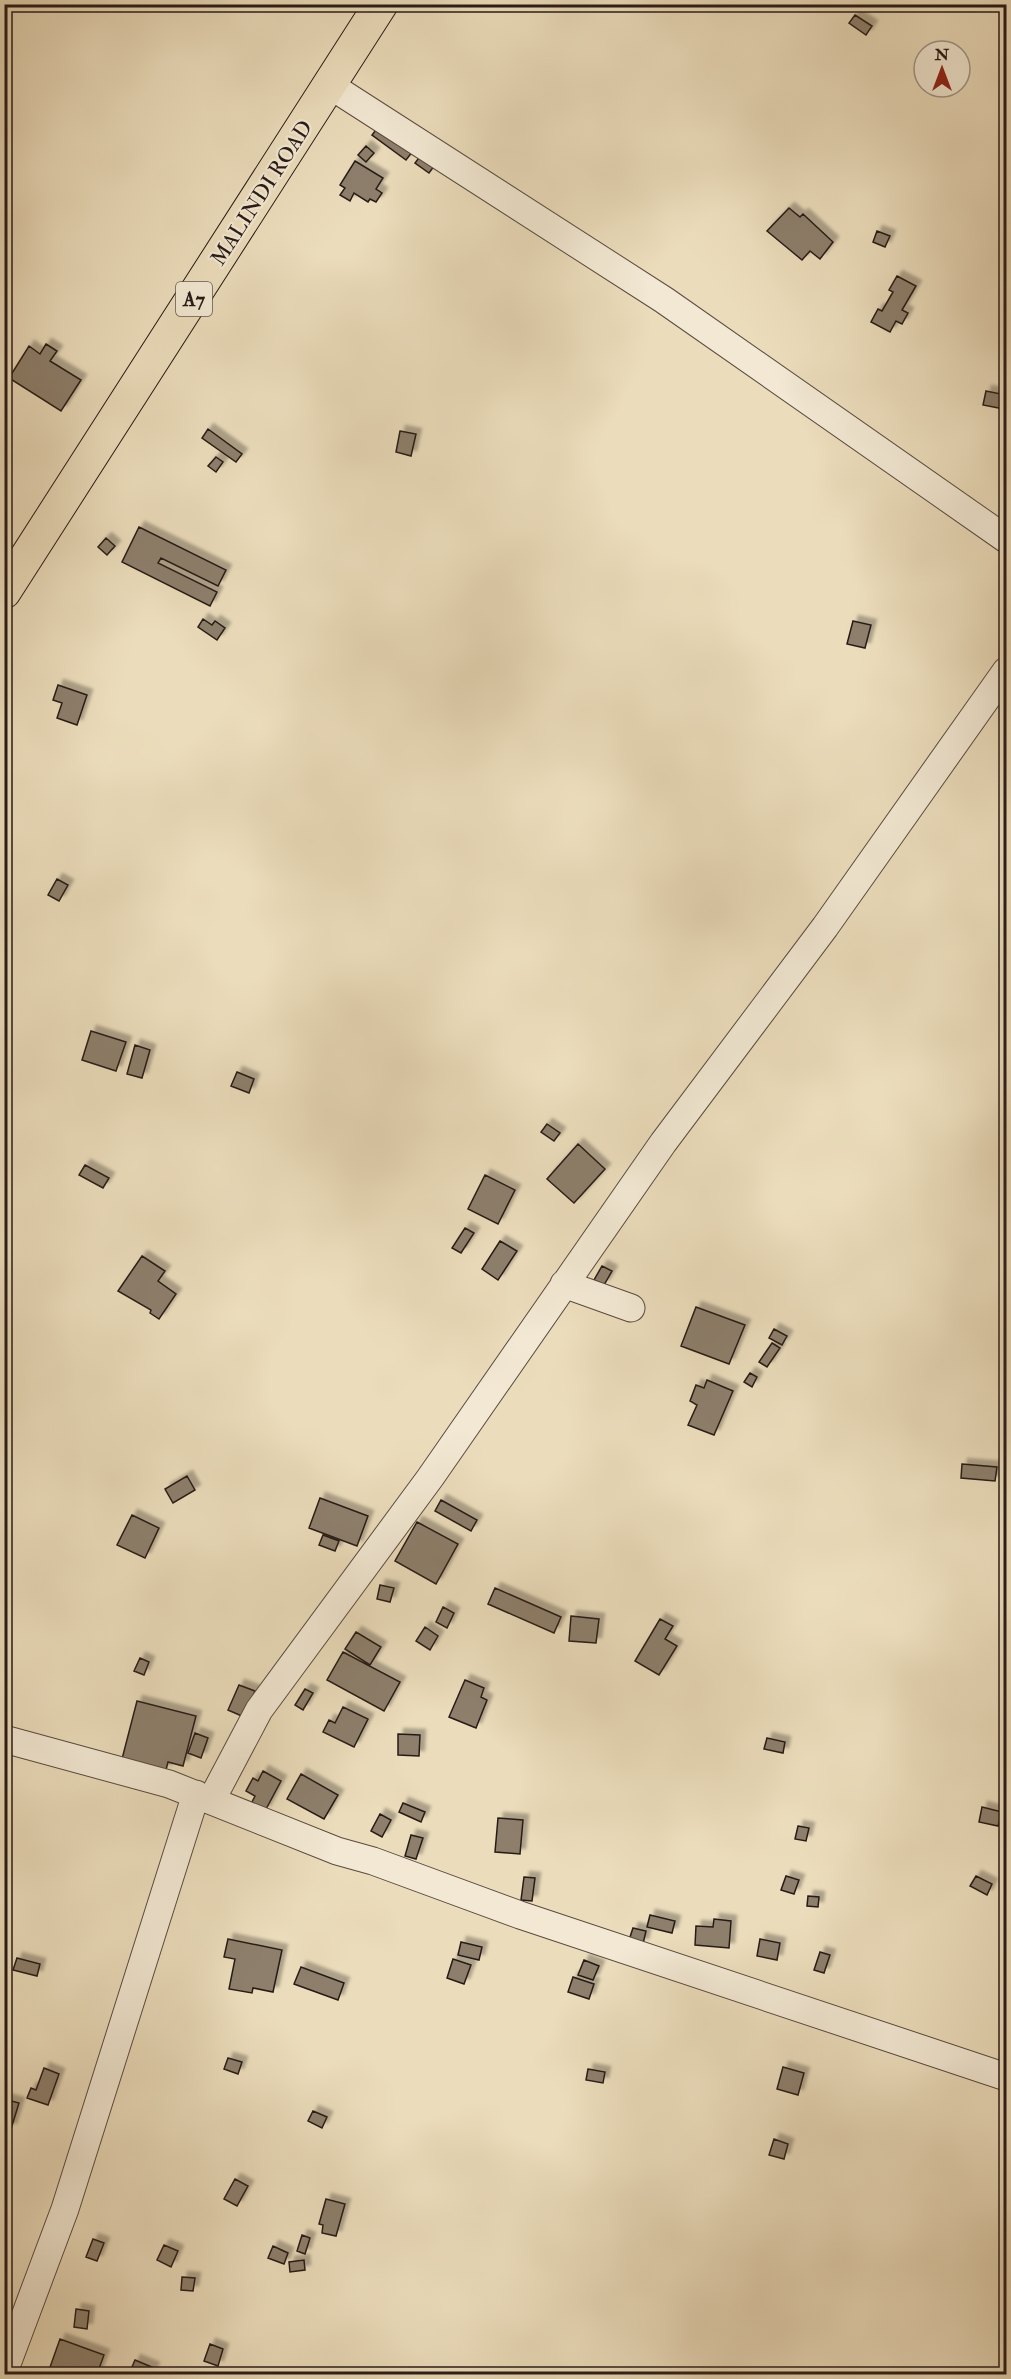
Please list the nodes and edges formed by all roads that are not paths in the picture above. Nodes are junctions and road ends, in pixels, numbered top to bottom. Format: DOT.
graph roads {
  1 [pos="381,4"];
  2 [pos="331,86"];
  3 [pos="1006,539"];
  4 [pos="4,592"];
  5 [pos="1006,671"];
  6 [pos="564,1284"];
  7 [pos="631,1308"];
  8 [pos="4,1739"];
  9 [pos="204,1796"];
  10 [pos="1006,2077"];
  11 [pos="4,2373"];
  1 -- 2 [label="highway, MALINDI ROAD / A7"];
  2 -- 3 [label="street"];
  2 -- 4 [label="highway, MALINDI ROAD / A7"];
  5 -- 6 [label="street"];
  6 -- 7 [label="street"];
  6 -- 9 [label="street"];
  8 -- 9 [label="street"];
  9 -- 10 [label="street"];
  9 -- 11 [label="street"];
}
